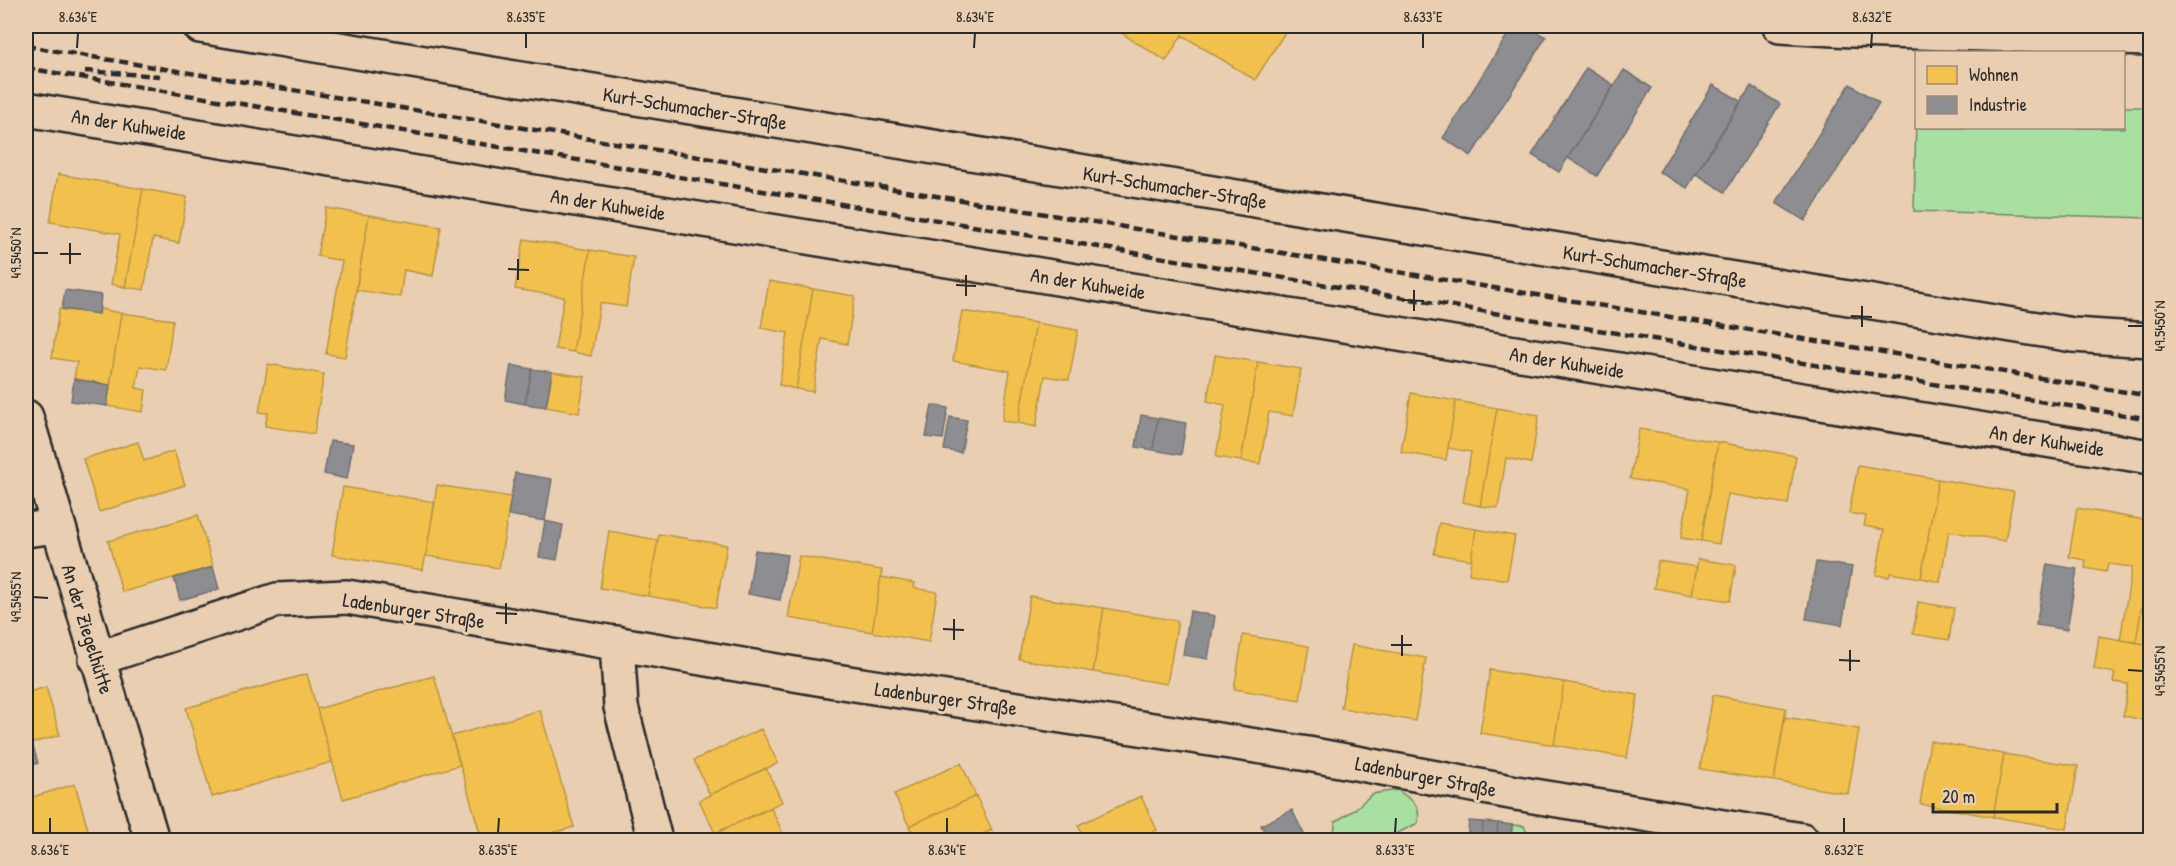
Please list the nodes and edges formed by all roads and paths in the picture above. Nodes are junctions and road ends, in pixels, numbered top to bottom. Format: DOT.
graph roads {
  1 [pos="200,26"];
  2 [pos="1780,26"];
  3 [pos="2151,39"];
  4 [pos="26,109"];
  5 [pos="2151,340"];
  6 [pos="26,417"];
  7 [pos="2151,457"];
  8 [pos="41,528"];
  9 [pos="617,643"];
  10 [pos="96,659"];
  11 [pos="152,840"];
  12 [pos="656,840"];
  13 [pos="1802,840"];
  1 -- 5 [label="street, Kurt-Schumacher-Straße"];
  2 -- 3 [label="street"];
  4 -- 7 [label="street, An der Kuhweide"];
  6 -- 8 [label="street, An der Ziegelhütte"];
  8 -- 10 [label="street, An der Ziegelhütte"];
  9 -- 10 [label="street, Ladenburger Straße"];
  9 -- 12 [label="street"];
  9 -- 13 [label="street, Ladenburger Straße"];
  10 -- 11 [label="street, An der Ziegelhütte"];
}
